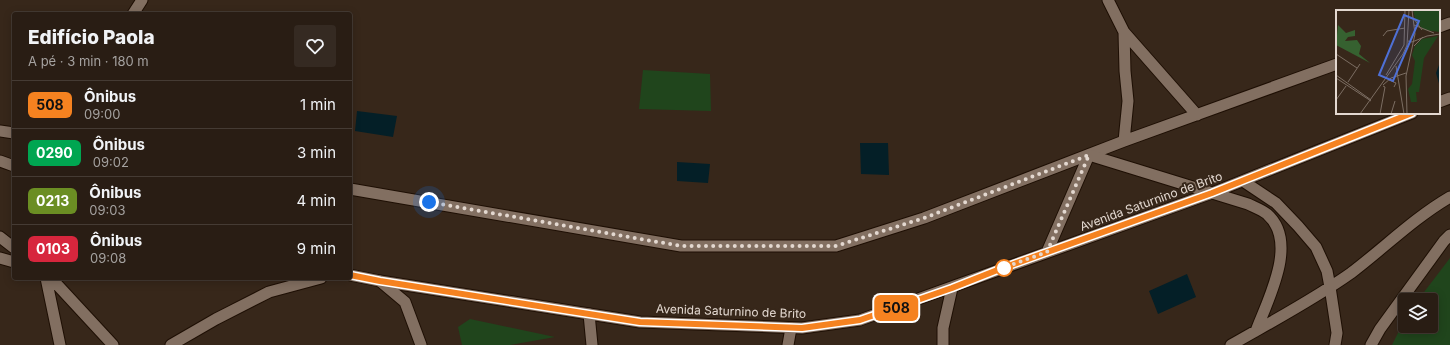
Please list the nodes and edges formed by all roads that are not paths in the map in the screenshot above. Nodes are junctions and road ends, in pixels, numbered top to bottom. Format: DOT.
graph roads {
  1 [pos="142,0"];
  2 [pos="1108,0"];
  3 [pos="134,12"];
  4 [pos="1450,23"];
  5 [pos="1440,27"];
  6 [pos="1124,32"];
  7 [pos="1336,64"];
  8 [pos="1450,98"];
  9 [pos="1440,102"];
  10 [pos="1410,114"];
  11 [pos="1197,115"];
  12 [pos="0,131"];
  13 [pos="12,133"];
  14 [pos="1124,141"];
  15 [pos="1089,155"];
  16 [pos="0,161"];
  17 [pos="12,165"];
  18 [pos="1243,181"];
  19 [pos="352,189"];
  20 [pos="1212,193"];
  21 [pos="1450,197"];
  22 [pos="1450,235"];
  23 [pos="0,237"];
  24 [pos="12,246"];
  25 [pos="1047,252"];
  26 [pos="0,258"];
  27 [pos="12,261"];
  28 [pos="352,275"];
  29 [pos="46,280"];
  30 [pos="53,280"];
  31 [pos="313,280"];
  32 [pos="380,281"];
  33 [pos="1330,287"];
  34 [pos="952,288"];
  35 [pos="589,314"];
  36 [pos="791,328"];
  37 [pos="1256,331"];
  38 [pos="60,345"];
  39 [pos="113,345"];
  40 [pos="171,345"];
  41 [pos="421,345"];
  42 [pos="592,345"];
  43 [pos="788,345"];
  44 [pos="943,345"];
  45 [pos="1231,345"];
  46 [pos="1335,345"];
  47 [pos="1371,345"];
  1 -- 3 [label="main road"];
  2 -- 6 [label="main road"];
  4 -- 5 [label="main road"];
  6 -- 11 [label="main road"];
  6 -- 14 [label="main road"];
  7 -- 11 [label="main road"];
  8 -- 9 [label="main road"];
  10 -- 18 [label="main road, Avenida Saturnino de Brito"];
  11 -- 14 [label="main road"];
  12 -- 13 [label="main road"];
  14 -- 15 [label="main road"];
  15 -- 19 [label="main road"];
  15 -- 20 [label="main road"];
  15 -- 25 [label="main road"];
  16 -- 17 [label="main road"];
  18 -- 20 [label="main road, Avenida Saturnino de Brito"];
  18 -- 33 [label="main road"];
  20 -- 25 [label="main road, Avenida Saturnino de Brito"];
  20 -- 37 [label="main road"];
  21 -- 33 [label="main road"];
  22 -- 47 [label="main road"];
  23 -- 24 [label="main road"];
  25 -- 34 [label="main road, Avenida Saturnino de Brito"];
  26 -- 27 [label="main road"];
  28 -- 32 [label="main road, Avenida Saturnino de Brito"];
  29 -- 38 [label="main road"];
  30 -- 39 [label="main road"];
  31 -- 40 [label="main road"];
  32 -- 35 [label="main road, Avenida Saturnino de Brito"];
  32 -- 41 [label="main road"];
  33 -- 37 [label="main road"];
  33 -- 46 [label="main road"];
  34 -- 36 [label="main road, Avenida Saturnino de Brito"];
  34 -- 44 [label="main road"];
  35 -- 36 [label="main road, Avenida Saturnino de Brito"];
  35 -- 42 [label="main road"];
  36 -- 43 [label="main road"];
  37 -- 45 [label="main road"];
}
